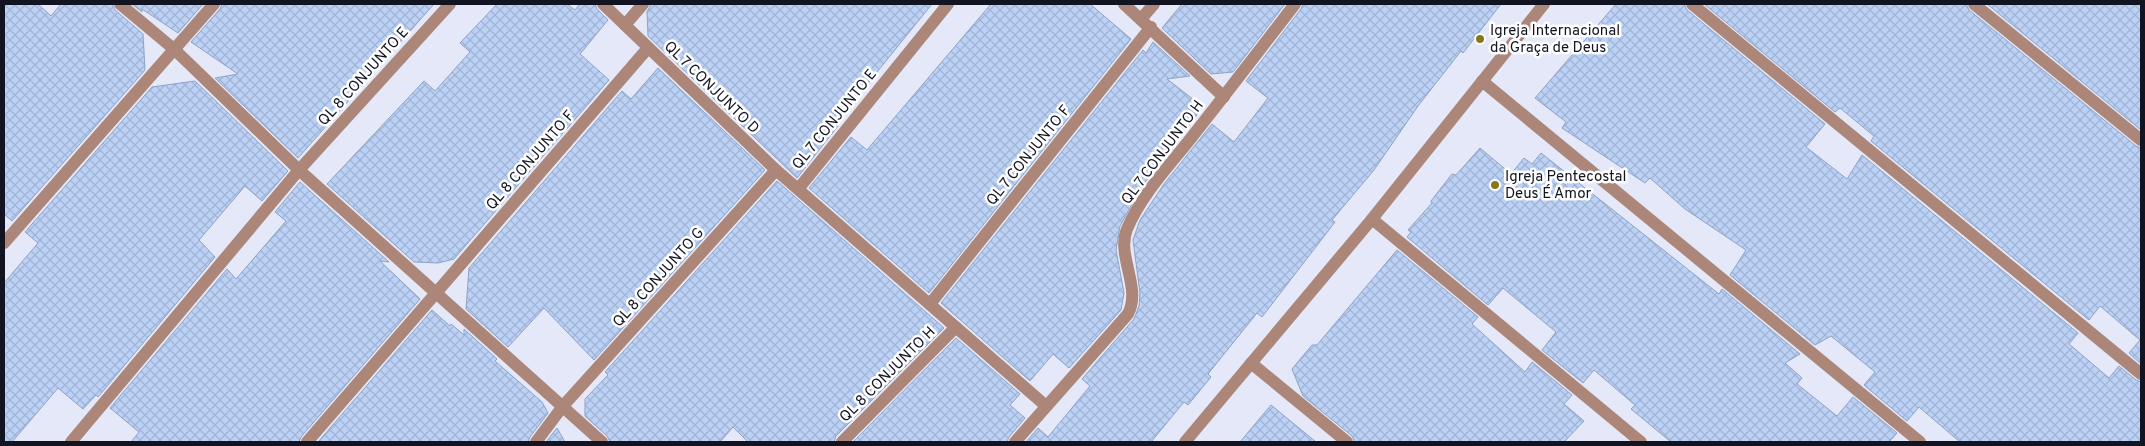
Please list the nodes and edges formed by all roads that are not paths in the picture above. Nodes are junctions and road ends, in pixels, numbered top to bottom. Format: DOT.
graph roads {
  1 [pos="120,4"];
  2 [pos="214,4"];
  3 [pos="450,4"];
  4 [pos="604,4"];
  5 [pos="643,4"];
  6 [pos="948,4"];
  7 [pos="1124,4"];
  8 [pos="1154,4"];
  9 [pos="1295,4"];
  10 [pos="1544,4"];
  11 [pos="1692,4"];
  12 [pos="1974,4"];
  13 [pos="1146,23"];
  14 [pos="625,25"];
  15 [pos="648,48"];
  16 [pos="175,50"];
  17 [pos="1482,81"];
  18 [pos="1224,97"];
  19 [pos="2141,140"];
  20 [pos="299,170"];
  21 [pos="776,170"];
  22 [pos="799,188"];
  23 [pos="1372,219"];
  24 [pos="4,243"];
  25 [pos="437,293"];
  26 [pos="930,304"];
  27 [pos="955,328"];
  28 [pos="1251,363"];
  29 [pos="2141,374"];
  30 [pos="564,406"];
  31 [pos="1046,406"];
  32 [pos="71,442"];
  33 [pos="307,442"];
  34 [pos="536,442"];
  35 [pos="602,442"];
  36 [pos="842,442"];
  37 [pos="1015,442"];
  38 [pos="1185,442"];
  39 [pos="1347,442"];
  40 [pos="1642,442"];
  41 [pos="1920,442"];
  1 -- 16 [label="street"];
  2 -- 16 [label="street"];
  3 -- 20 [label="street, QL 8 CONJUNTO E"];
  4 -- 14 [label="street, QL 7 CONJUNTO D"];
  5 -- 14 [label="street"];
  6 -- 22 [label="street, QL 7 CONJUNTO E"];
  7 -- 13 [label="street"];
  8 -- 13 [label="street, QL 7 CONJUNTO F"];
  9 -- 18 [label="street, QL 7 CONJUNTO H"];
  10 -- 17 [label="street"];
  11 -- 29 [label="street"];
  12 -- 19 [label="street"];
  13 -- 18 [label="street"];
  13 -- 26 [label="street, QL 7 CONJUNTO F"];
  14 -- 15 [label="street, QL 7 CONJUNTO D"];
  15 -- 21 [label="street, QL 7 CONJUNTO D"];
  15 -- 25 [label="street, QL 8 CONJUNTO F"];
  16 -- 20 [label="street"];
  16 -- 24 [label="street"];
  17 -- 23 [label="street"];
  17 -- 41 [label="street"];
  18 -- 31 [label="street, QL 7 CONJUNTO H"];
  20 -- 25 [label="street"];
  20 -- 32 [label="street, QL 8 CONJUNTO E"];
  21 -- 22 [label="street, QL 7 CONJUNTO D"];
  21 -- 30 [label="street, QL 8 CONJUNTO G"];
  22 -- 26 [label="street, QL 7 CONJUNTO E"];
  23 -- 28 [label="street"];
  23 -- 40 [label="street"];
  25 -- 30 [label="street"];
  25 -- 33 [label="street, QL 8 CONJUNTO F"];
  26 -- 27 [label="street, QL 8 CONJUNTO H"];
  27 -- 31 [label="street, QL 8 CONJUNTO H"];
  27 -- 36 [label="street, QL 8 CONJUNTO H"];
  28 -- 38 [label="street"];
  28 -- 39 [label="street"];
  30 -- 34 [label="street, QL 8 CONJUNTO G"];
  30 -- 35 [label="street"];
  31 -- 37 [label="street, QL 7 CONJUNTO H"];
}
